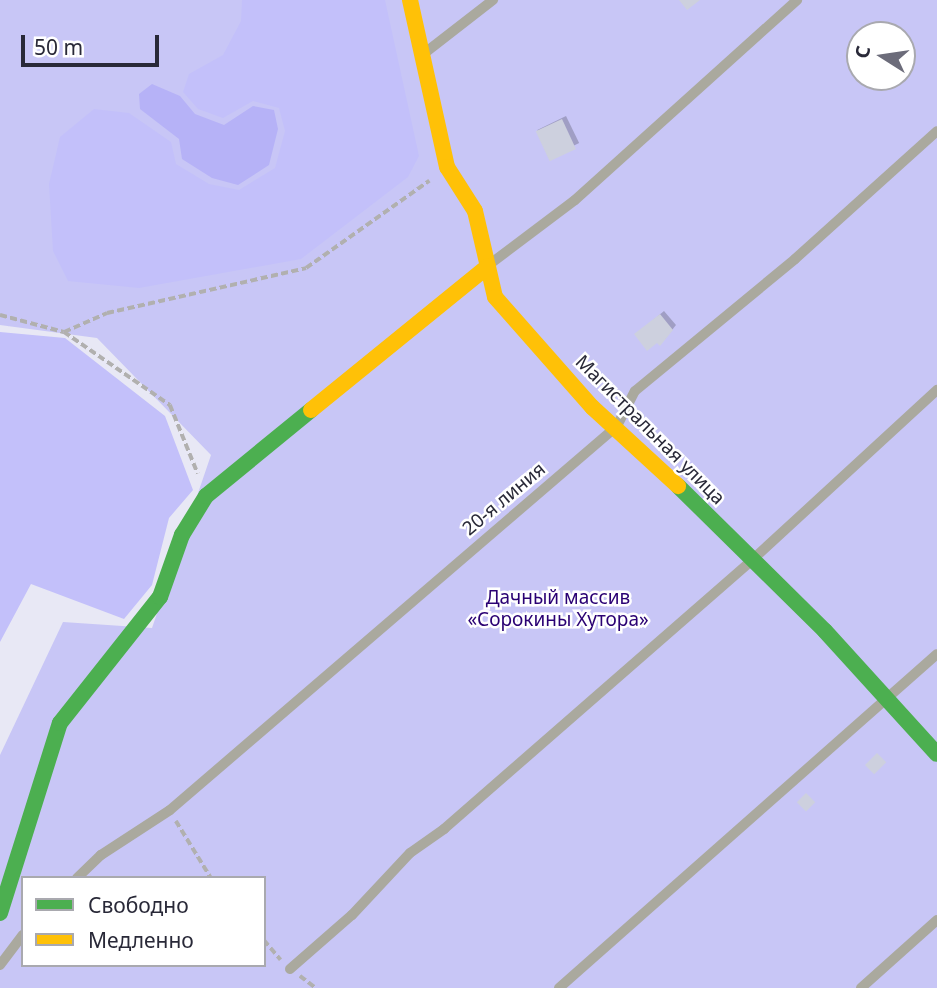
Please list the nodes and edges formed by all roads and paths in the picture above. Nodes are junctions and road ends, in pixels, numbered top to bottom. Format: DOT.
graph roads {
  1 [pos="410,0"];
  2 [pos="493,0"];
  3 [pos="797,0"];
  4 [pos="423,54"];
  5 [pos="937,131"];
  6 [pos="447,167"];
  7 [pos="488,266"];
  8 [pos="0,315"];
  9 [pos="64,332"];
  10 [pos="937,390"];
  11 [pos="617,426"];
  12 [pos="206,496"];
  13 [pos="751,561"];
  14 [pos="937,654"];
  15 [pos="887,699"];
  16 [pos="937,754"];
  17 [pos="170,810"];
  18 [pos="79,876"];
  19 [pos="210,876"];
  20 [pos="0,913"];
  21 [pos="937,920"];
  22 [pos="21,938"];
  23 [pos="0,965"];
  24 [pos="290,969"];
  25 [pos="559,988"];
  26 [pos="861,988"];
  1 -- 4 [label="street, Магистральная улица"];
  2 -- 4 [label="lane"];
  3 -- 7 [label="lane"];
  4 -- 6 [label="street, Магистральная улица"];
  5 -- 11 [label="lane, 20-я линия"];
  6 -- 7 [label="street, Магистральная улица"];
  6 -- 9 [label="path"];
  7 -- 11 [label="street, Магистральная улица"];
  7 -- 12 [label="street"];
  8 -- 9 [label="path"];
  9 -- 12 [label="path"];
  10 -- 13 [label="lane"];
  11 -- 13 [label="street, Магистральная улица"];
  11 -- 17 [label="lane, 20-я линия"];
  12 -- 20 [label="street"];
  13 -- 15 [label="street, Магистральная улица"];
  13 -- 24 [label="lane"];
  14 -- 15 [label="lane"];
  15 -- 16 [label="street, Магистральная улица"];
  15 -- 25 [label="lane"];
  17 -- 18 [label="lane, 20-я линия"];
  17 -- 19 [label="path"];
  21 -- 26 [label="lane"];
  22 -- 23 [label="lane"];
}
